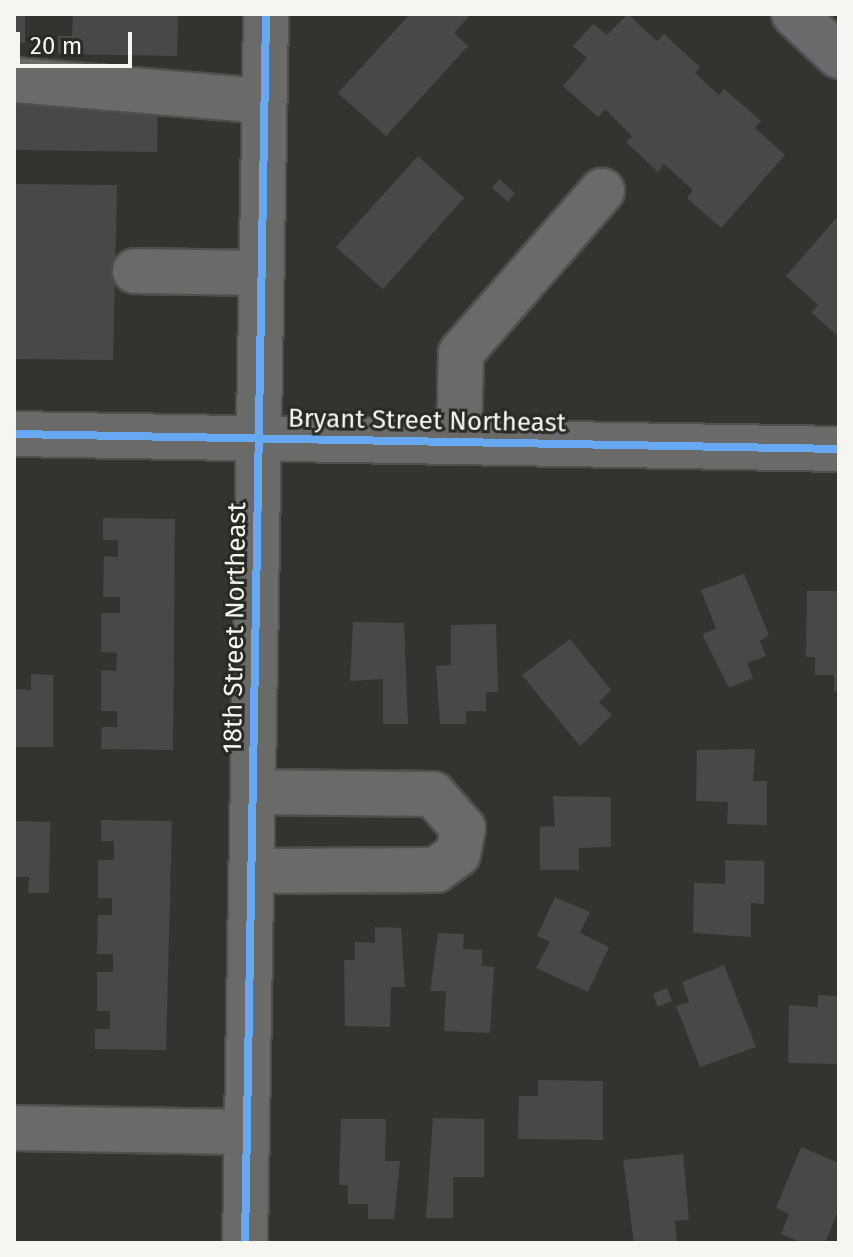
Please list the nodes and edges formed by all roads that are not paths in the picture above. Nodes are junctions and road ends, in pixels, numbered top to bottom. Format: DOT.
graph roads {
  1 [pos="266,14"];
  2 [pos="794,14"];
  3 [pos="839,56"];
  4 [pos="14,80"];
  5 [pos="264,101"];
  6 [pos="602,191"];
  7 [pos="135,271"];
  8 [pos="261,273"];
  9 [pos="14,434"];
  10 [pos="258,439"];
  11 [pos="459,442"];
  12 [pos="839,449"];
  13 [pos="253,792"];
  14 [pos="251,871"];
  15 [pos="14,1128"];
  16 [pos="247,1132"];
  17 [pos="245,1243"];
  1 -- 5 [label="street, 18th Street Northeast"];
  2 -- 3 [label="main road"];
  4 -- 5 [label="street"];
  5 -- 8 [label="street, 18th Street Northeast"];
  6 -- 11 [label="street"];
  7 -- 8 [label="street"];
  8 -- 10 [label="street, 18th Street Northeast"];
  9 -- 10 [label="street, Bryant Street Northeast"];
  10 -- 11 [label="street, Bryant Street Northeast"];
  10 -- 13 [label="street, 18th Street Northeast"];
  11 -- 12 [label="street, Bryant Street Northeast"];
  13 -- 14 [label="street, 18th Street Northeast"];
  13 -- 14 [label="street"];
  14 -- 16 [label="street, 18th Street Northeast"];
  15 -- 16 [label="street"];
  16 -- 17 [label="street, 18th Street Northeast"];
}
